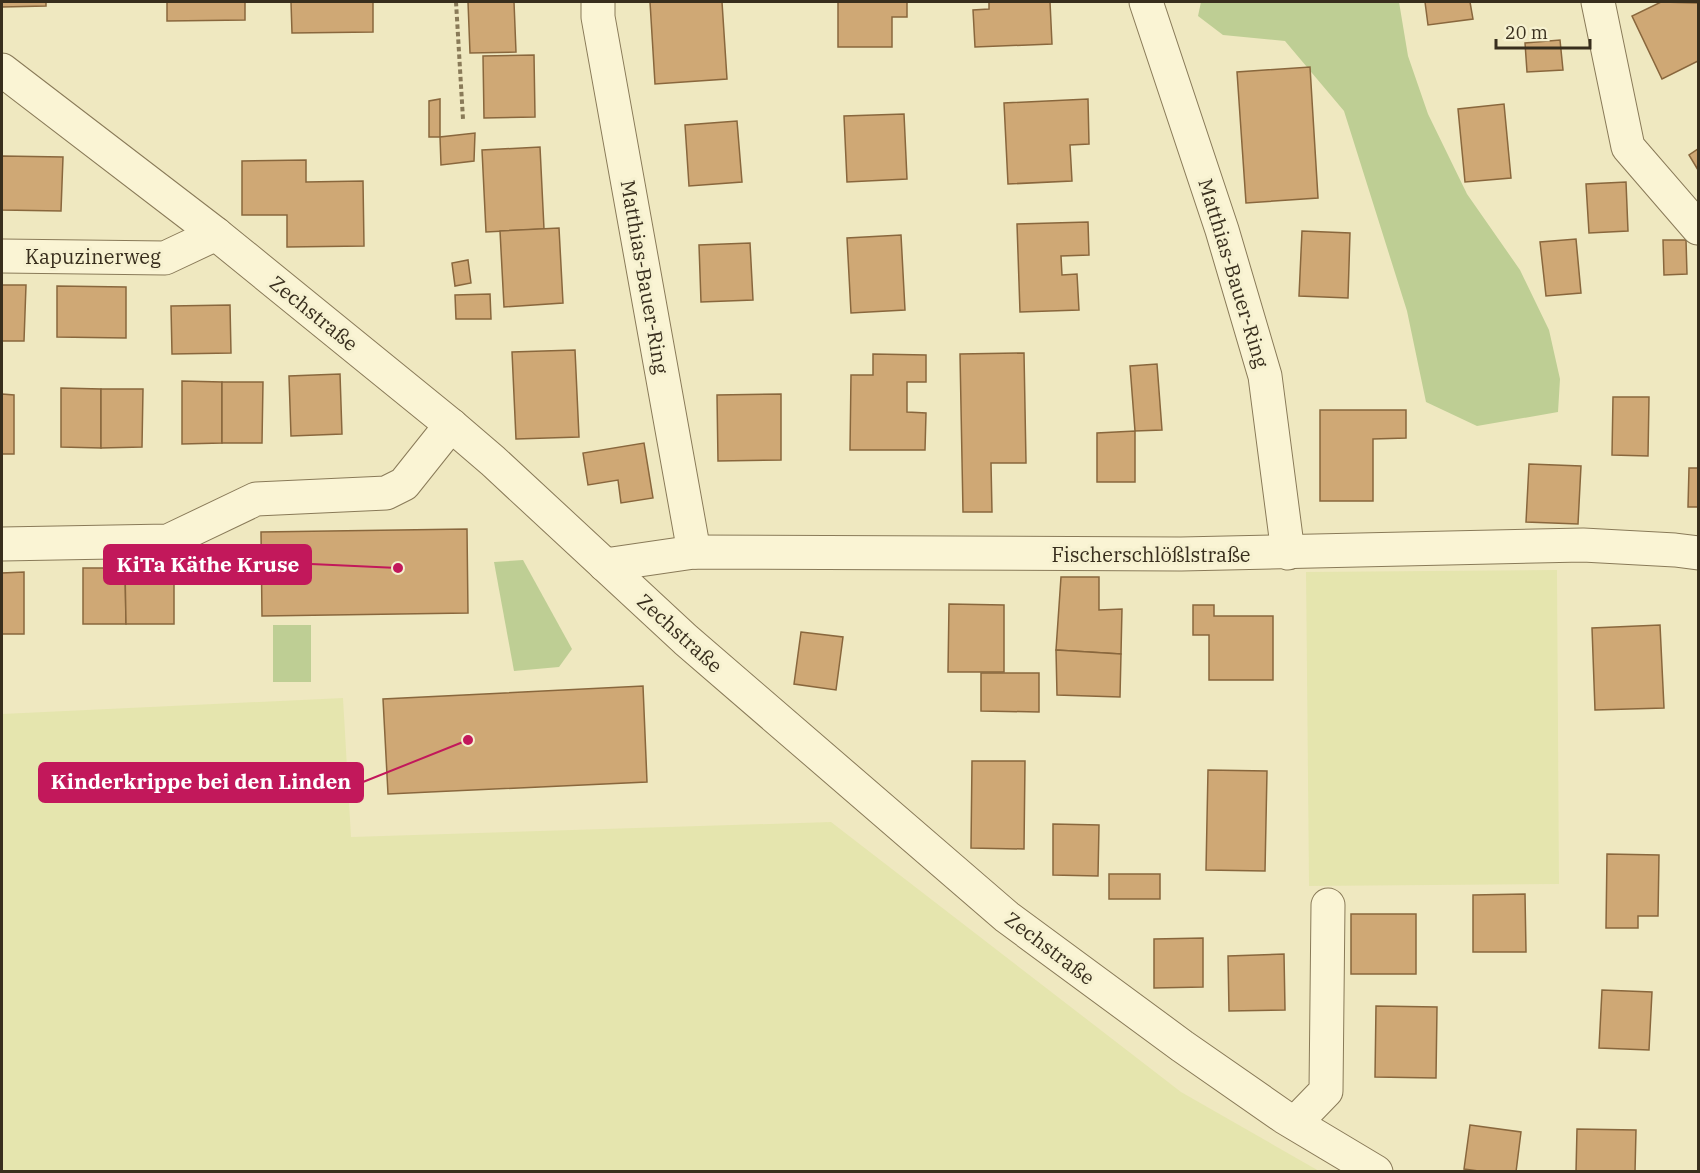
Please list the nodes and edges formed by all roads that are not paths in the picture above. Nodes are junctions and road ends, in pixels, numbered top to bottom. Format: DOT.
graph roads {
  1 [pos="598,2"];
  2 [pos="1146,2"];
  3 [pos="1598,2"];
  4 [pos="2,70"];
  5 [pos="1698,228"];
  6 [pos="216,234"];
  7 [pos="2,256"];
  8 [pos="452,425"];
  9 [pos="2,544"];
  10 [pos="694,552"];
  11 [pos="1288,553"];
  12 [pos="1698,553"];
  13 [pos="605,565"];
  14 [pos="1328,905"];
  15 [pos="1294,1123"];
  16 [pos="1376,1172"];
  1 -- 10 [label="street, Matthias-Bauer-Ring"];
  2 -- 11 [label="street, Matthias-Bauer-Ring"];
  3 -- 5 [label="street"];
  4 -- 6 [label="street, Zechstraße"];
  6 -- 7 [label="street, Kapuzinerweg"];
  6 -- 8 [label="street, Zechstraße"];
  8 -- 9 [label="street"];
  8 -- 13 [label="street, Zechstraße"];
  10 -- 11 [label="street, Fischerschlößlstraße"];
  10 -- 13 [label="street, Fischerschlößlstraße"];
  11 -- 12 [label="street, Fischerschlößlstraße"];
  13 -- 15 [label="street, Zechstraße"];
  14 -- 15 [label="street"];
  15 -- 16 [label="street, Zechstraße"];
}
